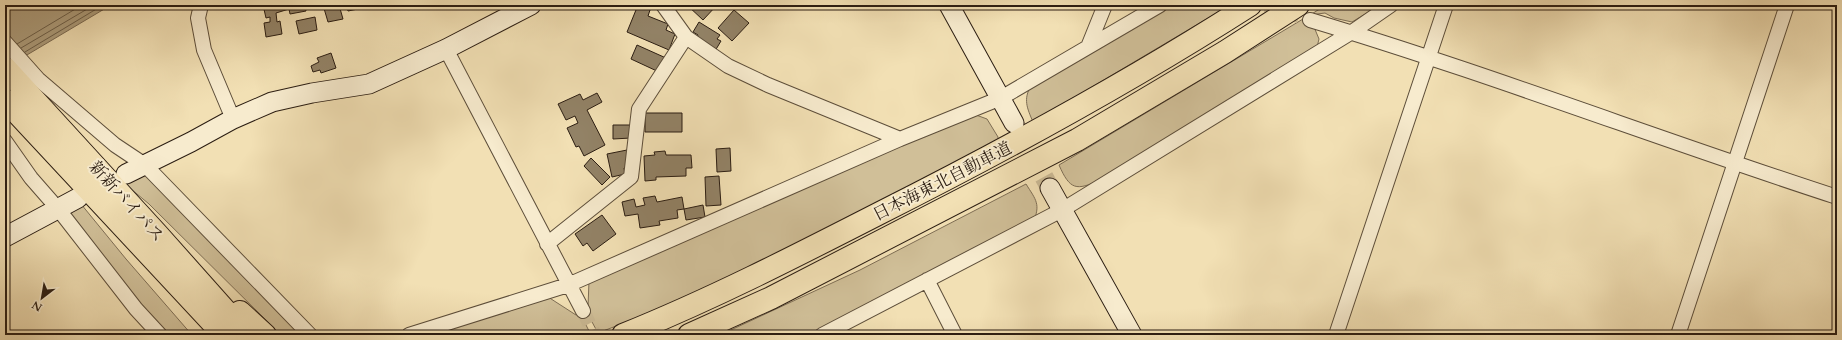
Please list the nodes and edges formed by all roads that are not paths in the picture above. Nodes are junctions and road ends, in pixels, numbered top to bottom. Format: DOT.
graph roads {
  1 [pos="202,5"];
  2 [pos="531,5"];
  3 [pos="663,5"];
  4 [pos="949,5"];
  5 [pos="1104,5"];
  6 [pos="1160,5"];
  7 [pos="1250,5"];
  8 [pos="1392,5"];
  9 [pos="1446,5"];
  10 [pos="1787,5"];
  11 [pos="1304,12"];
  12 [pos="1352,32"];
  13 [pos="686,37"];
  14 [pos="5,42"];
  15 [pos="1088,47"];
  16 [pos="446,49"];
  17 [pos="1428,56"];
  18 [pos="5,68"];
  19 [pos="30,83"];
  20 [pos="1001,98"];
  21 [pos="6,100"];
  22 [pos="233,119"];
  23 [pos="1014,122"];
  24 [pos="900,139"];
  25 [pos="5,141"];
  26 [pos="1735,164"];
  27 [pos="145,165"];
  28 [pos="126,174"];
  29 [pos="1050,188"];
  30 [pos="1837,197"];
  31 [pos="78,198"];
  32 [pos="59,210"];
  33 [pos="1062,210"];
  34 [pos="158,234"];
  35 [pos="5,237"];
  36 [pos="547,244"];
  37 [pos="154,260"];
  38 [pos="927,280"];
  39 [pos="568,285"];
  40 [pos="583,311"];
  41 [pos="160,335"];
  42 [pos="207,335"];
  43 [pos="224,335"];
  44 [pos="247,335"];
  45 [pos="265,335"];
  46 [pos="310,335"];
  47 [pos="409,335"];
  48 [pos="623,335"];
  49 [pos="689,335"];
  50 [pos="822,335"];
  51 [pos="955,335"];
  52 [pos="1132,335"];
  53 [pos="1336,335"];
  54 [pos="1678,335"];
  1 -- 22 [label="street"];
  2 -- 16 [label="street"];
  3 -- 13 [label="street"];
  4 -- 20 [label="street"];
  5 -- 15 [label="street"];
  6 -- 15 [label="street"];
  7 -- 48 [label="highway, 日本海東北自動車道"];
  8 -- 12 [label="street"];
  9 -- 17 [label="street"];
  10 -- 26 [label="street"];
  11 -- 12 [label="street"];
  11 -- 49 [label="highway, 日本海東北自動車道"];
  12 -- 17 [label="street"];
  12 -- 33 [label="street"];
  13 -- 24 [label="street"];
  13 -- 36 [label="street"];
  14 -- 19 [label="street"];
  15 -- 20 [label="street"];
  16 -- 22 [label="street"];
  16 -- 36 [label="street"];
  17 -- 26 [label="street"];
  17 -- 53 [label="street"];
  18 -- 19 [label="highway, 新新バイパス"];
  19 -- 27 [label="street"];
  19 -- 34 [label="highway, 新新バイパス"];
  20 -- 23 [label="street"];
  20 -- 24 [label="street"];
  21 -- 37 [label="highway, 新新バイパス"];
  22 -- 27 [label="street"];
  24 -- 39 [label="street"];
  25 -- 32 [label="street"];
  26 -- 30 [label="street"];
  26 -- 54 [label="street"];
  27 -- 28 [label="street"];
  27 -- 46 [label="street"];
  29 -- 33 [label="street"];
  31 -- 32 [label="street"];
  32 -- 35 [label="street"];
  32 -- 41 [label="street"];
  33 -- 38 [label="street"];
  33 -- 52 [label="street"];
  34 -- 44 [label="highway, 新新バイパス"];
  34 -- 45 [label="highway"];
  36 -- 39 [label="street"];
  37 -- 42 [label="highway"];
  37 -- 43 [label="highway, 新新バイパス"];
  38 -- 50 [label="street"];
  38 -- 51 [label="street"];
  39 -- 40 [label="street"];
  39 -- 47 [label="street"];
}
